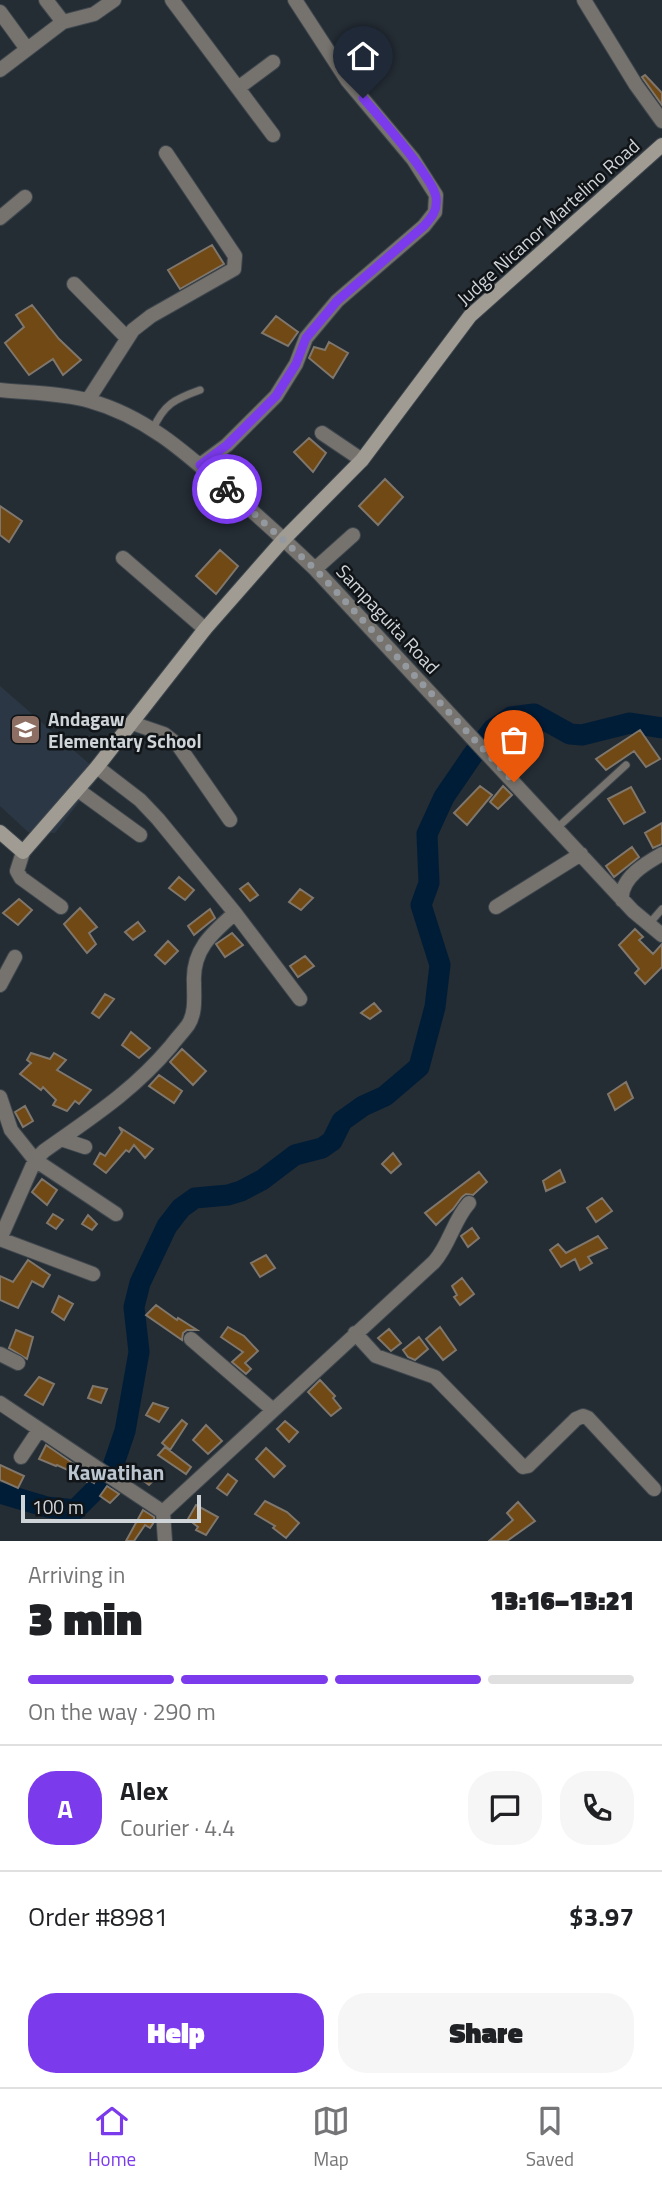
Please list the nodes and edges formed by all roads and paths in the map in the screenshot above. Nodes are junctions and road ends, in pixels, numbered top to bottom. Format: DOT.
graph roads {
  1 [pos="46,0"];
  2 [pos="114,0"];
  3 [pos="295,0"];
  4 [pos="584,0"];
  5 [pos="175,1"];
  6 [pos="0,12"];
  7 [pos="63,22"];
  8 [pos="27,49"];
  9 [pos="273,62"];
  10 [pos="0,70"];
  11 [pos="238,88"];
  12 [pos="662,121"];
  13 [pos="273,135"];
  14 [pos="662,145"];
  15 [pos="166,153"];
  16 [pos="25,197"];
  17 [pos="0,218"];
  18 [pos="74,284"];
  19 [pos="127,338"];
  20 [pos="0,390"];
  21 [pos="200,390"];
  22 [pos="88,400"];
  23 [pos="153,429"];
  24 [pos="322,433"];
  25 [pos="362,460"];
  26 [pos="200,465"];
  27 [pos="353,535"];
  28 [pos="284,539"];
  29 [pos="124,558"];
  30 [pos="315,569"];
  31 [pos="205,629"];
  32 [pos="132,723"];
  33 [pos="625,765"];
  34 [pos="97,767"];
  35 [pos="78,790"];
  36 [pos="230,820"];
  37 [pos="557,828"];
  38 [pos="0,832"];
  39 [pos="140,835"];
  40 [pos="23,852"];
  41 [pos="662,853"];
  42 [pos="581,854"];
  43 [pos="622,900"];
  44 [pos="496,907"];
  45 [pos="61,908"];
  46 [pos="662,909"];
  47 [pos="235,913"];
  48 [pos="648,925"];
  49 [pos="662,935"];
  50 [pos="15,957"];
  51 [pos="0,985"];
  52 [pos="300,999"];
  53 [pos="0,1097"];
  54 [pos="61,1139"];
  55 [pos="85,1147"];
  56 [pos="35,1160"];
  57 [pos="469,1203"];
  58 [pos="116,1214"];
  59 [pos="93,1274"];
  60 [pos="355,1333"];
  61 [pos="191,1339"];
  62 [pos="0,1354"];
  63 [pos="18,1363"];
  64 [pos="0,1403"];
  65 [pos="273,1410"];
  66 [pos="39,1430"];
  67 [pos="22,1457"];
  68 [pos="654,1489"];
  69 [pos="163,1512"];
  70 [pos="165,1541"];
  1 -- 7 [label="street"];
  2 -- 7 [label="street"];
  3 -- 26 [label="street"];
  4 -- 12 [label="street"];
  5 -- 11 [label="street"];
  6 -- 8 [label="street"];
  7 -- 8 [label="street"];
  8 -- 10 [label="street"];
  9 -- 11 [label="street"];
  11 -- 13 [label="street"];
  14 -- 25 [label="street, Judge Nicanor Martelino Road"];
  15 -- 19 [label="street"];
  16 -- 17 [label="street"];
  18 -- 19 [label="street"];
  19 -- 22 [label="street"];
  20 -- 22 [label="street, Sampaguita Road"];
  21 -- 23 [label="lane"];
  22 -- 23 [label="street, Sampaguita Road"];
  23 -- 26 [label="street, Sampaguita Road"];
  24 -- 25 [label="street"];
  25 -- 28 [label="street, Judge Nicanor Martelino Road"];
  26 -- 28 [label="street, Sampaguita Road"];
  27 -- 30 [label="street"];
  28 -- 30 [label="street, Sampaguita Road"];
  28 -- 31 [label="street, Judge Nicanor Martelino Road"];
  29 -- 31 [label="street"];
  30 -- 37 [label="street, Sampaguita Road"];
  31 -- 32 [label="street, Judge Nicanor Martelino Road"];
  32 -- 34 [label="street, Judge Nicanor Martelino Road"];
  32 -- 36 [label="street"];
  33 -- 37 [label="lane"];
  34 -- 35 [label="street, Judge Nicanor Martelino Road"];
  34 -- 47 [label="street"];
  35 -- 39 [label="street"];
  35 -- 40 [label="street, Judge Nicanor Martelino Road"];
  37 -- 42 [label="street, Sampaguita Road"];
  38 -- 40 [label="street"];
  40 -- 45 [label="street"];
  41 -- 43 [label="street"];
  42 -- 43 [label="street, Sampaguita Road"];
  42 -- 44 [label="street"];
  43 -- 48 [label="street, Sampaguita Road"];
  46 -- 48 [label="lane"];
  47 -- 52 [label="street"];
  47 -- 54 [label="street"];
  48 -- 49 [label="street, Sampaguita Road"];
  50 -- 51 [label="street"];
  53 -- 56 [label="street"];
  54 -- 55 [label="street"];
  54 -- 56 [label="street"];
  56 -- 58 [label="street"];
  56 -- 59 [label="street"];
  57 -- 60 [label="street"];
  60 -- 65 [label="street"];
  60 -- 68 [label="street"];
  61 -- 65 [label="street"];
  62 -- 63 [label="street"];
  64 -- 66 [label="street"];
  65 -- 69 [label="street"];
  66 -- 67 [label="street"];
  66 -- 69 [label="street"];
  69 -- 70 [label="street"];
}
